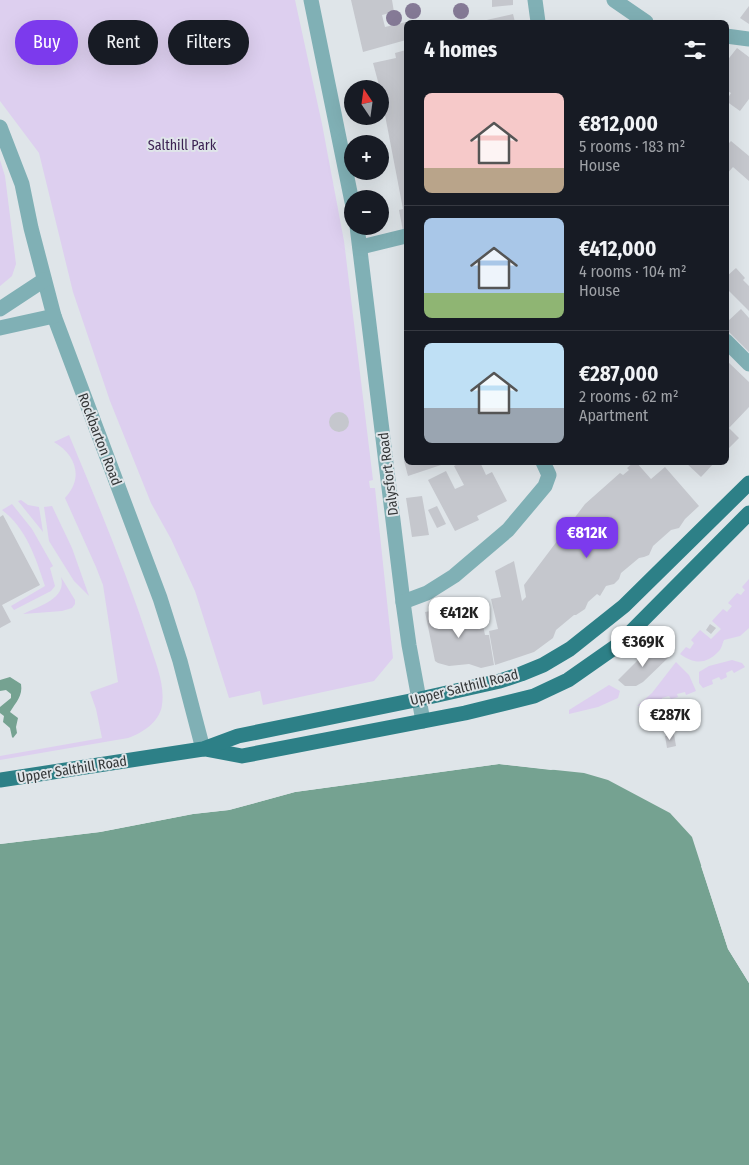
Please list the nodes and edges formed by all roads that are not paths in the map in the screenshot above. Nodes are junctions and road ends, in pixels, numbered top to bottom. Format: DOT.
graph roads {
  1 [pos="311,0"];
  2 [pos="535,0"];
  3 [pos="614,0"];
  4 [pos="538,20"];
  5 [pos="643,20"];
  6 [pos="729,36"];
  7 [pos="749,39"];
  8 [pos="0,128"];
  9 [pos="350,190"];
  10 [pos="359,235"];
  11 [pos="404,236"];
  12 [pos="361,247"];
  13 [pos="44,280"];
  14 [pos="0,309"];
  15 [pos="54,316"];
  16 [pos="0,328"];
  17 [pos="729,343"];
  18 [pos="749,364"];
  19 [pos="544,465"];
  20 [pos="749,483"];
  21 [pos="749,513"];
  22 [pos="403,602"];
  23 [pos="420,699"];
  24 [pos="423,721"];
  25 [pos="203,749"];
  26 [pos="0,780"];
  1 -- 9 [label="street"];
  2 -- 4 [label="street"];
  3 -- 5 [label="street"];
  6 -- 7 [label="street"];
  8 -- 13 [label="street, Rockbarton Road"];
  10 -- 12 [label="street, Dalysfort Road"];
  11 -- 12 [label="street"];
  12 -- 22 [label="street, Dalysfort Road"];
  13 -- 14 [label="street"];
  13 -- 15 [label="street, Rockbarton Road"];
  15 -- 16 [label="street"];
  15 -- 25 [label="street, Rockbarton Road"];
  17 -- 18 [label="street"];
  19 -- 22 [label="street"];
  20 -- 23 [label="main road, Upper Salthill Road"];
  21 -- 24 [label="main road, Upper Salthill Road"];
  22 -- 23 [label="street, Dalysfort Road"];
  23 -- 24 [label="street, Dalysfort Road"];
  23 -- 25 [label="main road, Upper Salthill Road"];
  24 -- 25 [label="main road, Upper Salthill Road"];
  25 -- 26 [label="main road, Upper Salthill Road"];
}
